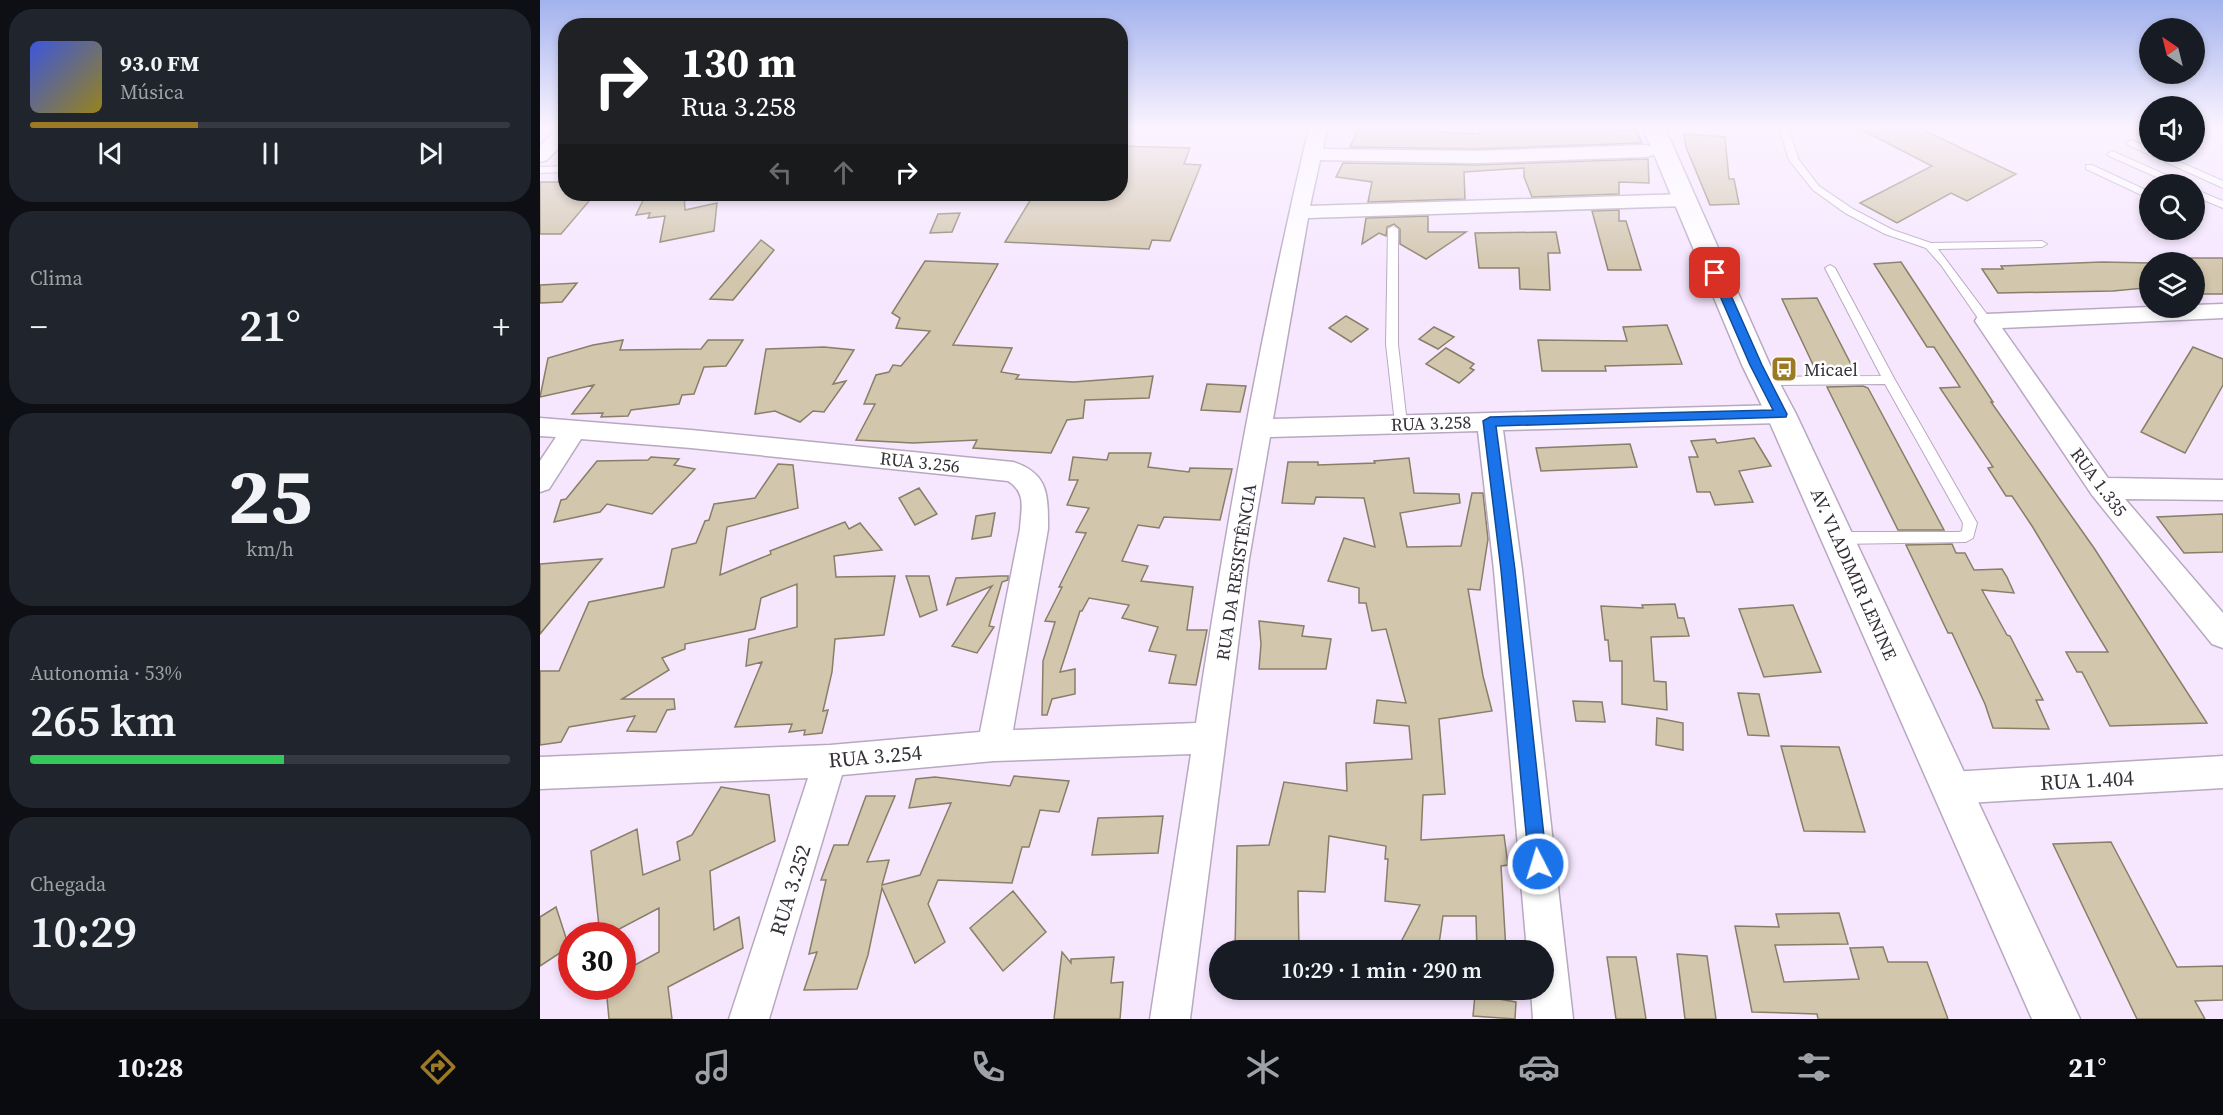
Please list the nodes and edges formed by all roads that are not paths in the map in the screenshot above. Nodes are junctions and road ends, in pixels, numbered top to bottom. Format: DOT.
graph roads {
  1 [pos="1307,176"];
  2 [pos="1671,176"];
  3 [pos="1806,176"];
  4 [pos="2107,176"];
  5 [pos="2202,176"];
  6 [pos="2223,185"];
  7 [pos="2139,191"];
  8 [pos="2205,197"];
  9 [pos="1685,200"];
  10 [pos="2223,205"];
  11 [pos="1299,212"];
  12 [pos="1394,229"];
  13 [pos="2042,244"];
  14 [pos="1930,246"];
  15 [pos="1830,268"];
  16 [pos="2223,311"];
  17 [pos="1986,321"];
  18 [pos="1889,380"];
  19 [pos="1763,381"];
  20 [pos="1781,414"];
  21 [pos="1490,421"];
  22 [pos="1401,424"];
  23 [pos="540,427"];
  24 [pos="1260,429"];
  25 [pos="573,431"];
  26 [pos="540,482"];
  27 [pos="2101,488"];
  28 [pos="2223,490"];
  29 [pos="1837,538"];
  30 [pos="2223,635"];
  31 [pos="1210,738"];
  32 [pos="994,746"];
  33 [pos="830,760"];
  34 [pos="540,772"];
  35 [pos="2223,772"];
  36 [pos="1951,788"];
  37 [pos="749,1019"];
  38 [pos="1170,1019"];
  39 [pos="1553,1019"];
  40 [pos="2056,1019"];
  1 -- 11 [label="street, RUA DA RESISTÊNCIA"];
  2 -- 9 [label="main road, AV. VLADIMIR LENINE"];
  3 -- 14 [label="lane"];
  4 -- 7 [label="lane"];
  5 -- 6 [label="lane"];
  8 -- 10 [label="lane"];
  9 -- 11 [label="street"];
  9 -- 19 [label="main road, AV. VLADIMIR LENINE"];
  11 -- 24 [label="street, RUA DA RESISTÊNCIA"];
  12 -- 22 [label="lane"];
  13 -- 14 [label="lane"];
  14 -- 17 [label="lane"];
  15 -- 18 [label="lane"];
  16 -- 17 [label="street"];
  17 -- 27 [label="street, RUA 1.335"];
  18 -- 19 [label="lane"];
  18 -- 29 [label="lane"];
  19 -- 20 [label="main road, AV. VLADIMIR LENINE"];
  20 -- 21 [label="street, RUA 3.258"];
  20 -- 29 [label="main road, AV. VLADIMIR LENINE"];
  21 -- 22 [label="street, RUA 3.258"];
  21 -- 39 [label="street"];
  22 -- 24 [label="street, RUA 3.258"];
  23 -- 25 [label="street, RUA 3.256"];
  24 -- 31 [label="street, RUA DA RESISTÊNCIA"];
  25 -- 26 [label="street"];
  25 -- 32 [label="street, RUA 3.256"];
  27 -- 28 [label="street"];
  27 -- 30 [label="street, RUA 1.335"];
  29 -- 36 [label="main road, AV. VLADIMIR LENINE"];
  31 -- 32 [label="street, RUA 3.254"];
  31 -- 38 [label="street, RUA DA RESISTÊNCIA"];
  32 -- 33 [label="street, RUA 3.254"];
  33 -- 34 [label="street, RUA 3.254"];
  33 -- 37 [label="street, RUA 3.252"];
  35 -- 36 [label="street, RUA 1.404"];
  36 -- 40 [label="main road, AV. VLADIMIR LENINE"];
}
